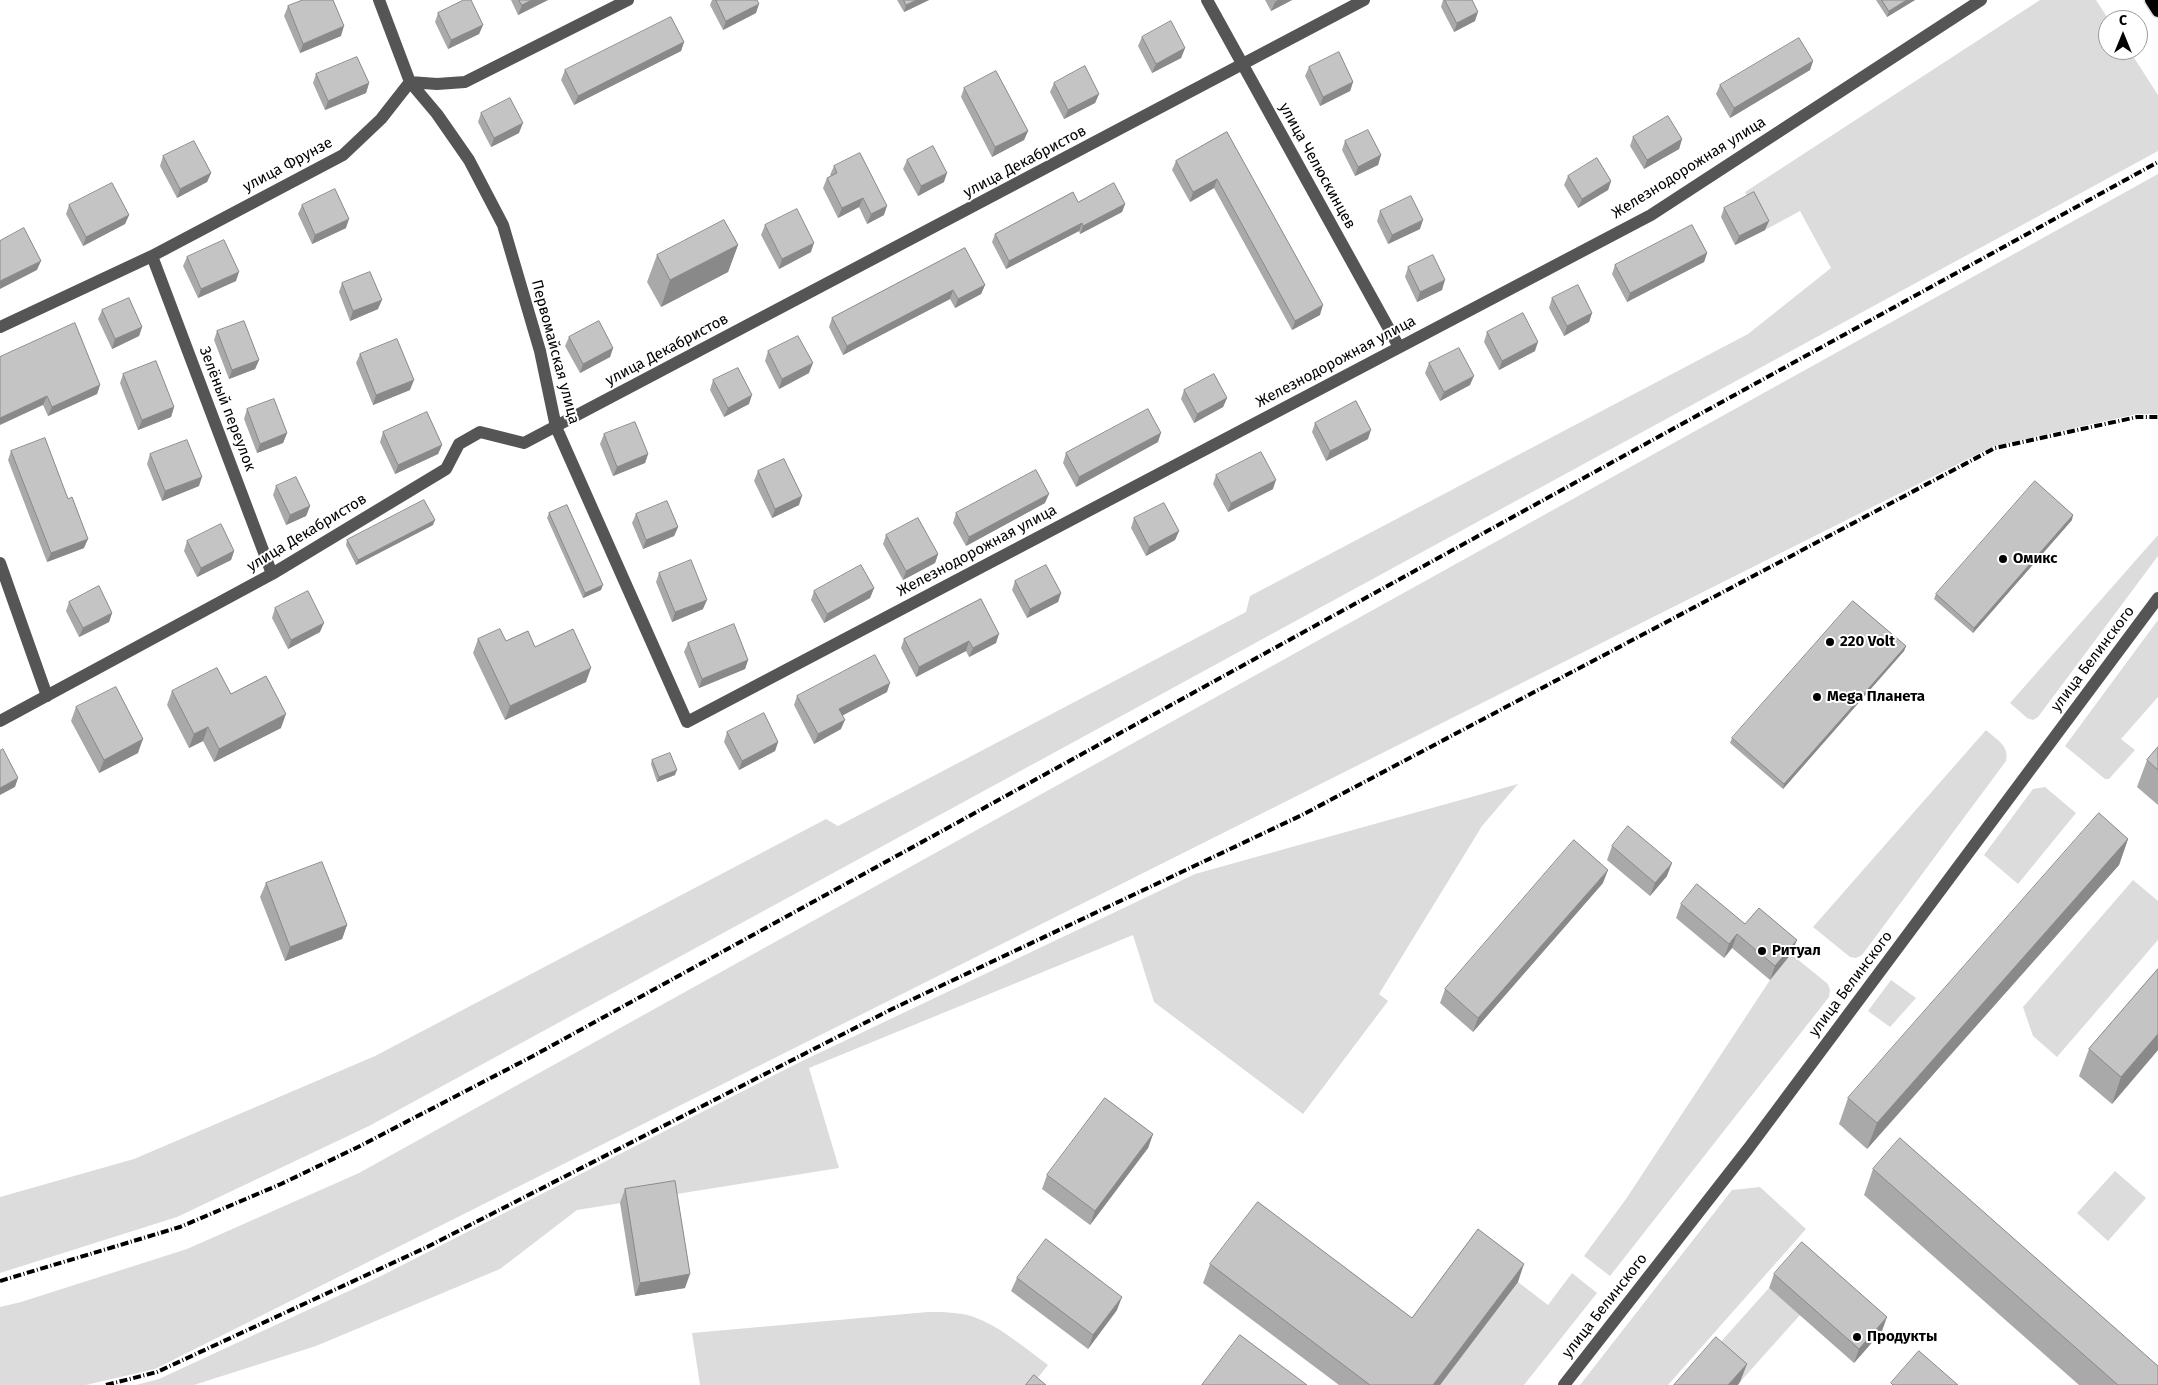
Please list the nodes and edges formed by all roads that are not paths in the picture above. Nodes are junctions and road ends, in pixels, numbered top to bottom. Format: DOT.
graph roads {
  1 [pos="379,0"];
  2 [pos="628,0"];
  3 [pos="1207,0"];
  4 [pos="1364,0"];
  5 [pos="1981,0"];
  6 [pos="2151,0"];
  7 [pos="2158,11"];
  8 [pos="1243,65"];
  9 [pos="410,82"];
  10 [pos="152,256"];
  11 [pos="0,327"];
  12 [pos="1399,347"];
  13 [pos="556,426"];
  14 [pos="0,563"];
  15 [pos="272,574"];
  16 [pos="2158,598"];
  17 [pos="47,696"];
  18 [pos="0,721"];
  19 [pos="687,722"];
  20 [pos="1564,1385"];
  1 -- 9 [label="street, Первомайская улица"];
  2 -- 9 [label="street"];
  3 -- 8 [label="street, улица Челюскинцев"];
  4 -- 8 [label="street, улица Декабристов"];
  5 -- 12 [label="street, Железнодорожная улица"];
  6 -- 7 [label="main road"];
  8 -- 12 [label="street, улица Челюскинцев"];
  8 -- 13 [label="street, улица Декабристов"];
  9 -- 10 [label="street, улица Фрунзе"];
  9 -- 13 [label="street, Первомайская улица"];
  10 -- 11 [label="street, улица Фрунзе"];
  10 -- 15 [label="street, Зелёный переулок"];
  12 -- 19 [label="street, Железнодорожная улица"];
  13 -- 15 [label="street, улица Декабристов"];
  13 -- 19 [label="street, Первомайская улица"];
  14 -- 17 [label="street"];
  15 -- 17 [label="street, улица Декабристов"];
  16 -- 20 [label="street, улица Белинского"];
  17 -- 18 [label="street, улица Декабристов"];
}
